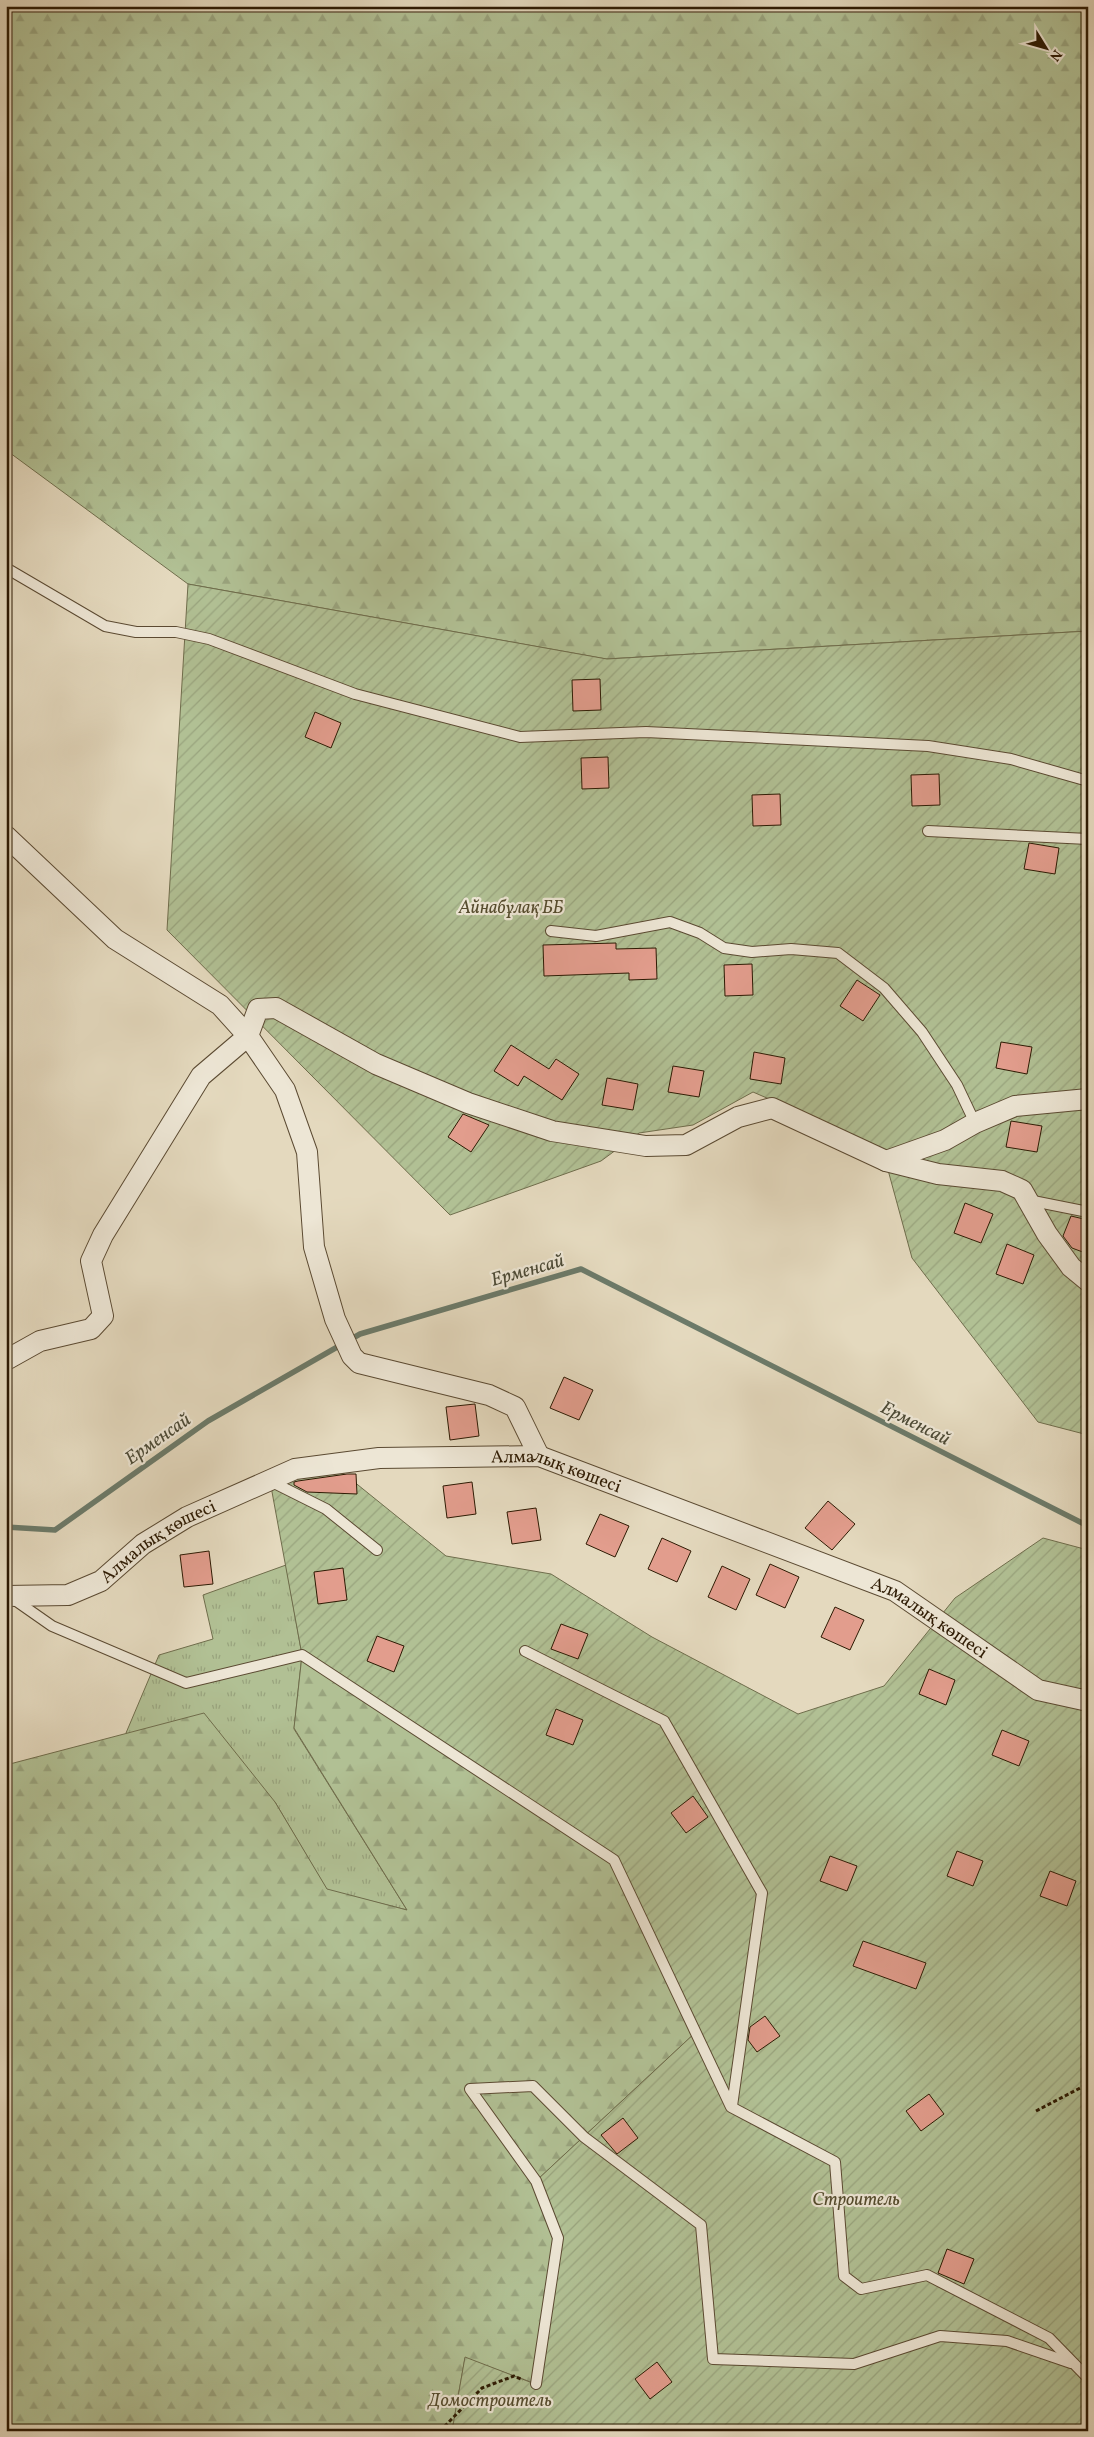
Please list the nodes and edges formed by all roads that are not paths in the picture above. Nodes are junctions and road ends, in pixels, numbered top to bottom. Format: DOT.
graph roads {
  1 [pos="6,568"];
  2 [pos="1088,781"];
  3 [pos="928,831"];
  4 [pos="6,836"];
  5 [pos="1088,838"];
  6 [pos="551,931"];
  7 [pos="248,1036"];
  8 [pos="1088,1099"];
  9 [pos="975,1123"];
  10 [pos="886,1161"];
  11 [pos="1027,1200"];
  12 [pos="1088,1212"];
  13 [pos="1088,1281"];
  14 [pos="6,1360"];
  15 [pos="539,1456"];
  16 [pos="270,1481"];
  17 [pos="377,1550"];
  18 [pos="8,1597"];
  19 [pos="525,1651"];
  20 [pos="1088,1701"];
  21 [pos="731,2107"];
  22 [pos="1074,2364"];
  23 [pos="1088,2378"];
  24 [pos="536,2384"];
  1 -- 2 [label="lane"];
  3 -- 5 [label="lane"];
  4 -- 7 [label="street"];
  6 -- 9 [label="lane"];
  7 -- 10 [label="street"];
  7 -- 14 [label="street"];
  7 -- 15 [label="street"];
  8 -- 9 [label="street"];
  9 -- 10 [label="street"];
  10 -- 11 [label="street"];
  11 -- 12 [label="lane"];
  11 -- 13 [label="street"];
  15 -- 16 [label="street, Алмалық көшесі"];
  15 -- 20 [label="street, Алмалық көшесі"];
  16 -- 17 [label="lane"];
  16 -- 18 [label="street, Алмалық көшесі"];
  18 -- 21 [label="lane"];
  19 -- 21 [label="lane"];
  21 -- 22 [label="lane"];
  22 -- 23 [label="lane"];
  22 -- 24 [label="lane"];
}
